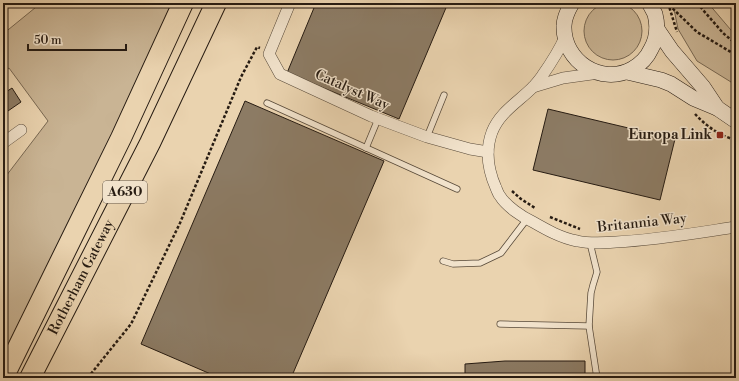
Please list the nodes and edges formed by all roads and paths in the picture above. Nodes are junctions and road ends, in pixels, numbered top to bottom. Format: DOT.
graph roads {
  1 [pos="183,3"];
  2 [pos="216,3"];
  3 [pos="290,3"];
  4 [pos="572,3"];
  5 [pos="649,3"];
  6 [pos="668,3"];
  7 [pos="697,3"];
  8 [pos="657,29"];
  9 [pos="565,37"];
  10 [pos="736,44"];
  11 [pos="269,54"];
  12 [pos="736,56"];
  13 [pos="627,72"];
  14 [pos="600,73"];
  15 [pos="533,87"];
  16 [pos="444,95"];
  17 [pos="267,103"];
  18 [pos="717,108"];
  19 [pos="378,119"];
  20 [pos="736,121"];
  21 [pos="21,130"];
  22 [pos="427,136"];
  23 [pos="3,143"];
  24 [pos="366,148"];
  25 [pos="488,152"];
  26 [pos="510,188"];
  27 [pos="457,189"];
  28 [pos="536,209"];
  29 [pos="546,215"];
  30 [pos="527,219"];
  31 [pos="736,227"];
  32 [pos="590,243"];
  33 [pos="443,261"];
  34 [pos="500,324"];
  35 [pos="589,326"];
  36 [pos="3,378"];
  37 [pos="30,378"];
  38 [pos="88,378"];
  39 [pos="597,378"];
  1 -- 36 [label="highway, Rotherham Gateway / A630"];
  2 -- 37 [label="highway, Rotherham Gateway / A630"];
  3 -- 11 [label="street"];
  4 -- 9 [label="street"];
  5 -- 8 [label="street"];
  6 -- 12 [label="path"];
  7 -- 10 [label="path"];
  8 -- 13 [label="street"];
  8 -- 18 [label="street"];
  9 -- 14 [label="street"];
  9 -- 15 [label="street, Britannia Way"];
  11 -- 19 [label="street, Catalyst Way"];
  11 -- 38 [label="path"];
  13 -- 14 [label="street"];
  13 -- 18 [label="street"];
  14 -- 15 [label="street, Britannia Way"];
  15 -- 25 [label="street, Britannia Way"];
  16 -- 22 [label="lane"];
  17 -- 24 [label="lane"];
  18 -- 20 [label="street"];
  19 -- 22 [label="street, Catalyst Way"];
  19 -- 24 [label="lane"];
  21 -- 23 [label="street"];
  22 -- 25 [label="street, Catalyst Way"];
  24 -- 27 [label="lane"];
  25 -- 30 [label="street, Britannia Way"];
  26 -- 28 [label="path"];
  29 -- 32 [label="path"];
  30 -- 32 [label="street, Britannia Way"];
  30 -- 33 [label="lane"];
  31 -- 32 [label="street, Britannia Way"];
  32 -- 35 [label="lane"];
  34 -- 35 [label="lane"];
  35 -- 39 [label="lane"];
}
